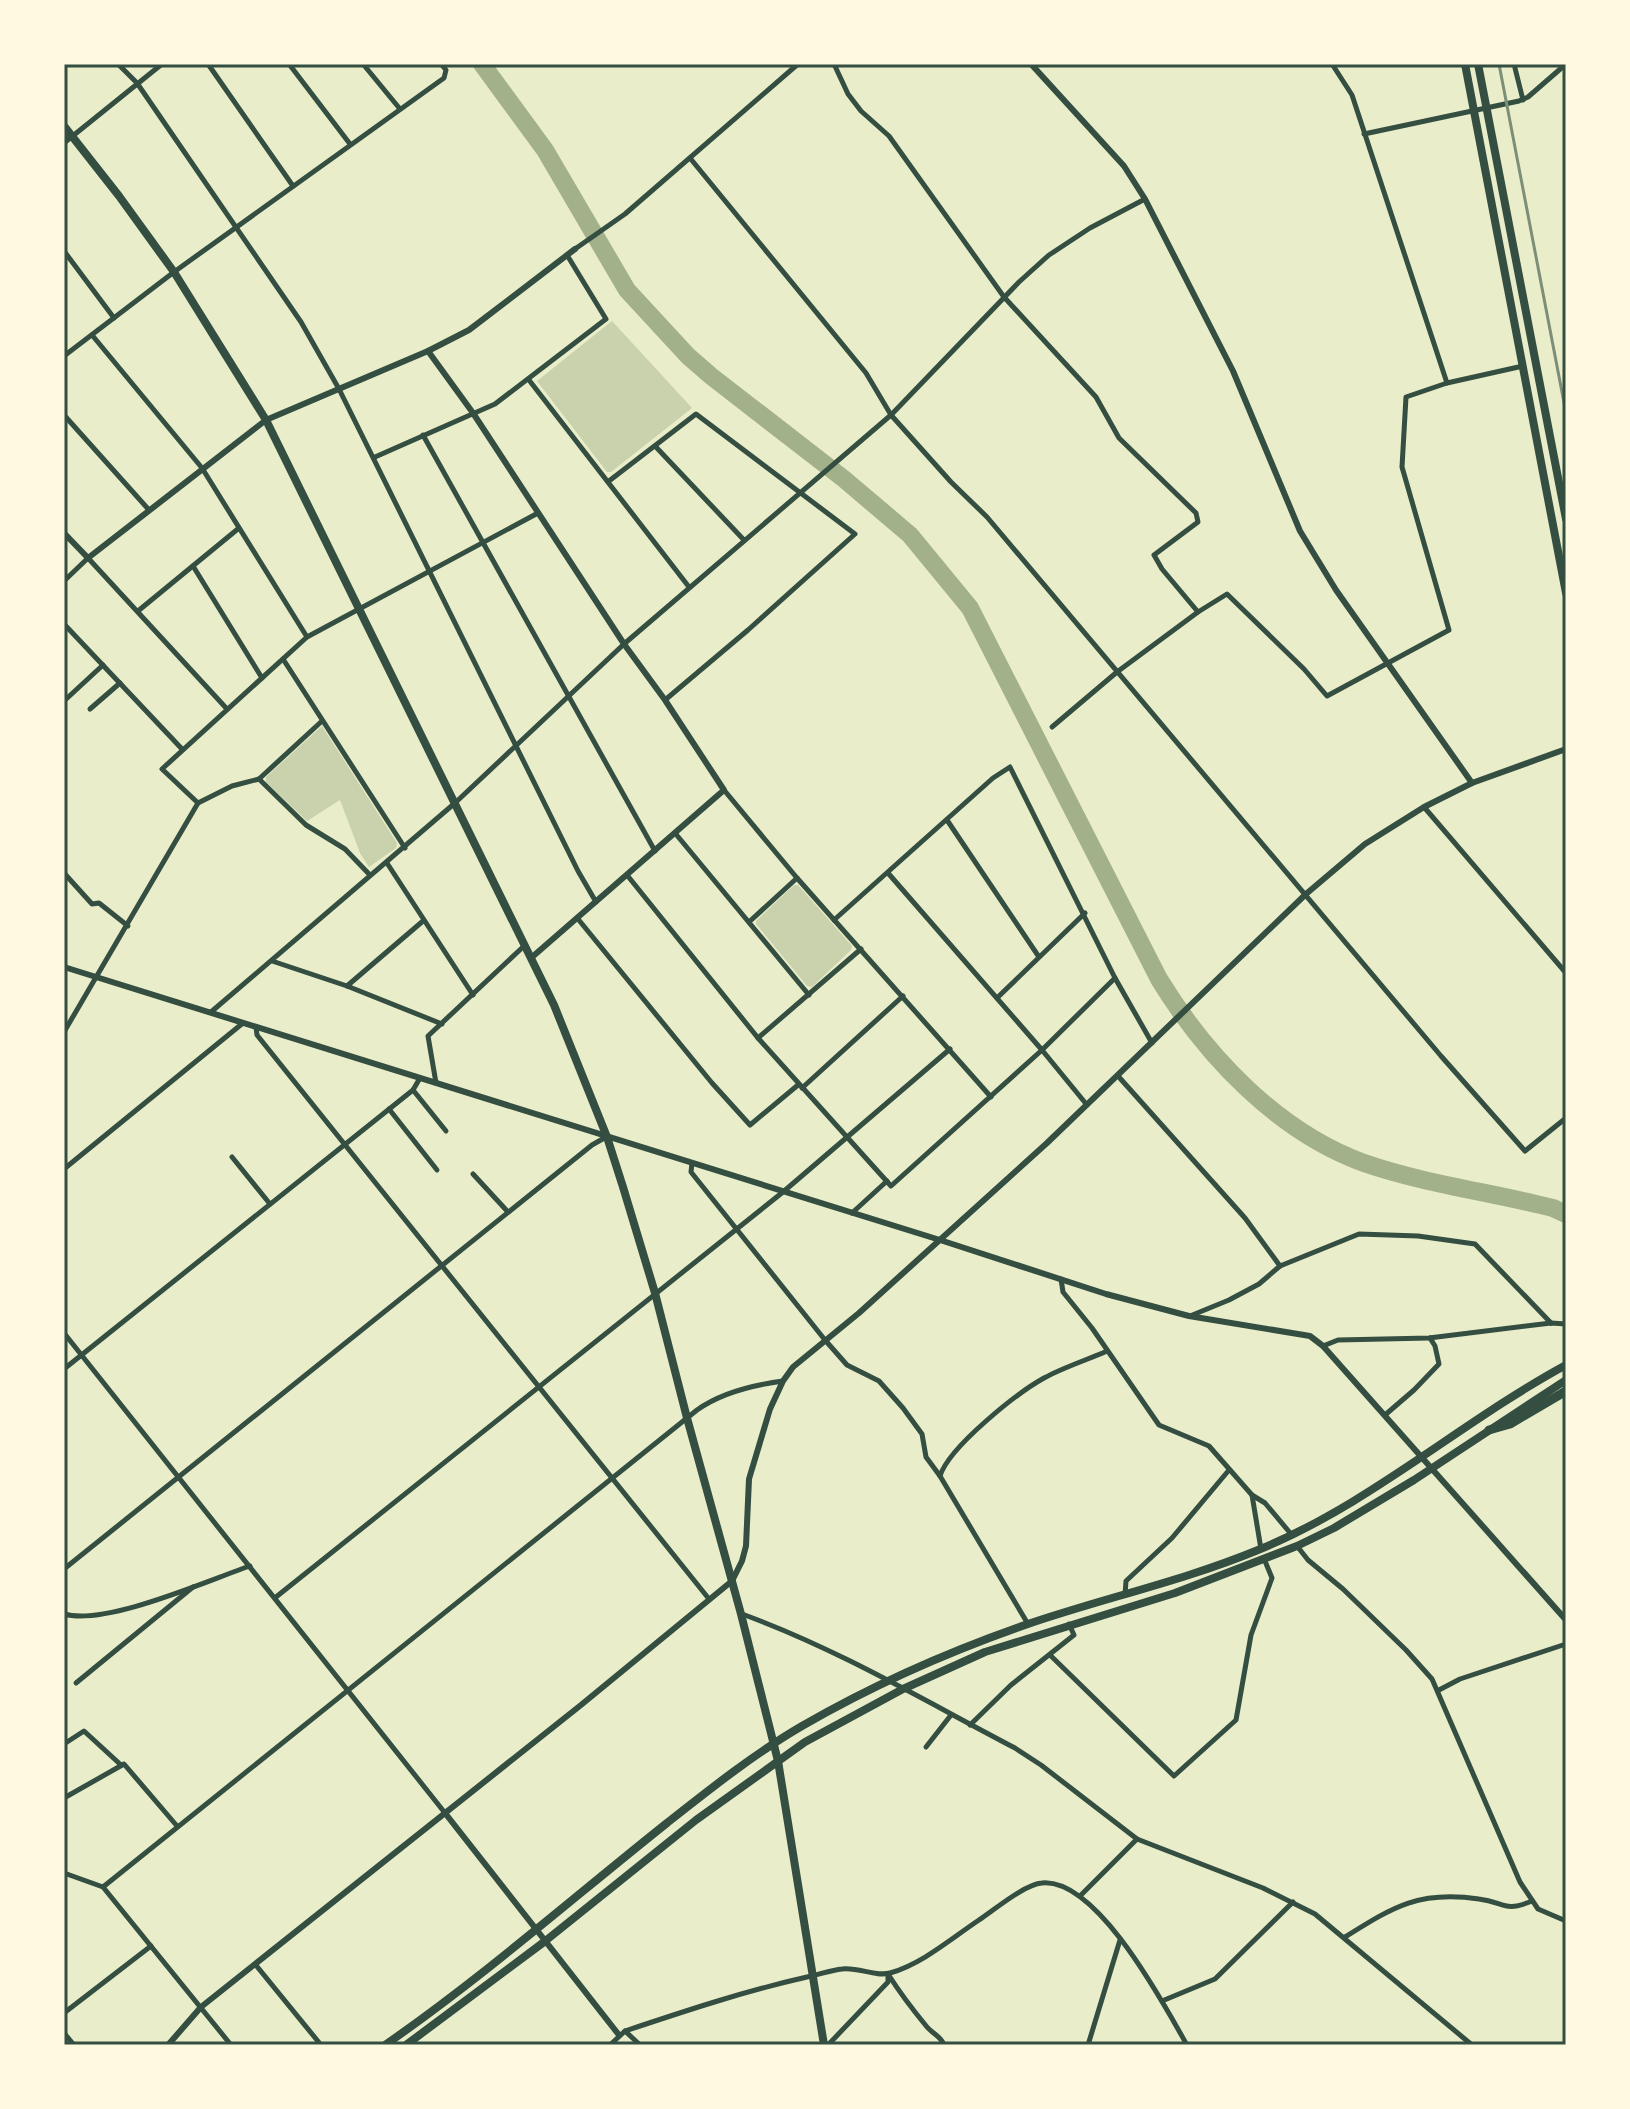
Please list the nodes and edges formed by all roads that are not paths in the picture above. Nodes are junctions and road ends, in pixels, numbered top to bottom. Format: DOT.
graph roads {
  1 [pos="118,64"];
  2 [pos="162,64"];
  3 [pos="208,64"];
  4 [pos="289,64"];
  5 [pos="363,64"];
  6 [pos="441,64"];
  7 [pos="798,64"];
  8 [pos="834,64"];
  9 [pos="1031,64"];
  10 [pos="1332,64"];
  11 [pos="1465,64"];
  12 [pos="1478,64"];
  13 [pos="1514,64"];
  14 [pos="1566,64"];
  15 [pos="137,83"];
  16 [pos="1523,100"];
  17 [pos="400,109"];
  18 [pos="1486,109"];
  19 [pos="1474,112"];
  20 [pos="64,126"];
  21 [pos="1364,134"];
  22 [pos="72,135"];
  23 [pos="64,143"];
  24 [pos="350,144"];
  25 [pos="690,158"];
  26 [pos="293,186"];
  27 [pos="1145,199"];
  28 [pos="236,228"];
  29 [pos="575,249"];
  30 [pos="64,251"];
  31 [pos="566,254"];
  32 [pos="174,272"];
  33 [pos="1004,297"];
  34 [pos="114,318"];
  35 [pos="92,335"];
  36 [pos="428,351"];
  37 [pos="65,353"];
  38 [pos="1524,366"];
  39 [pos="529,380"];
  40 [pos="1447,383"];
  41 [pos="339,389"];
  42 [pos="473,413"];
  43 [pos="64,415"];
  44 [pos="891,415"];
  45 [pos="266,420"];
  46 [pos="423,435"];
  47 [pos="655,446"];
  48 [pos="375,457"];
  49 [pos="202,468"];
  50 [pos="609,481"];
  51 [pos="799,493"];
  52 [pos="149,510"];
  53 [pos="538,513"];
  54 [pos="1566,519"];
  55 [pos="239,528"];
  56 [pos="64,533"];
  57 [pos="744,540"];
  58 [pos="483,545"];
  59 [pos="88,558"];
  60 [pos="193,566"];
  61 [pos="430,572"];
  62 [pos="64,581"];
  63 [pos="689,587"];
  64 [pos="1566,593"];
  65 [pos="360,609"];
  66 [pos="138,611"];
  67 [pos="1198,612"];
  68 [pos="64,624"];
  69 [pos="307,637"];
  70 [pos="624,644"];
  71 [pos="283,659"];
  72 [pos="1388,663"];
  73 [pos="103,665"];
  74 [pos="1117,672"];
  75 [pos="262,678"];
  76 [pos="120,683"];
  77 [pos="568,695"];
  78 [pos="665,700"];
  79 [pos="64,701"];
  80 [pos="90,709"];
  81 [pos="227,709"];
  82 [pos="322,721"];
  83 [pos="1052,727"];
  84 [pos="516,746"];
  85 [pos="182,749"];
  86 [pos="1566,749"];
  87 [pos="259,779"];
  88 [pos="1472,783"];
  89 [pos="724,790"];
  90 [pos="198,803"];
  91 [pos="455,803"];
  92 [pos="1424,807"];
  93 [pos="947,820"];
  94 [pos="675,833"];
  95 [pos="405,848"];
  96 [pos="655,851"];
  97 [pos="387,863"];
  98 [pos="64,873"];
  99 [pos="888,873"];
  100 [pos="369,874"];
  101 [pos="627,875"];
  102 [pos="797,878"];
  103 [pos="1306,894"];
  104 [pos="597,903"];
  105 [pos="1085,913"];
  106 [pos="578,919"];
  107 [pos="834,920"];
  108 [pos="423,921"];
  109 [pos="749,922"];
  110 [pos="128,926"];
  111 [pos="524,946"];
  112 [pos="861,949"];
  113 [pos="1039,957"];
  114 [pos="531,958"];
  115 [pos="272,961"];
  116 [pos="64,967"];
  117 [pos="1566,973"];
  118 [pos="95,976"];
  119 [pos="1115,978"];
  120 [pos="347,986"];
  121 [pos="473,995"];
  122 [pos="809,995"];
  123 [pos="903,996"];
  124 [pos="997,998"];
  125 [pos="211,1012"];
  126 [pos="243,1023"];
  127 [pos="442,1024"];
  128 [pos="256,1027"];
  129 [pos="64,1032"];
  130 [pos="758,1038"];
  131 [pos="1152,1043"];
  132 [pos="950,1049"];
  133 [pos="1042,1050"];
  134 [pos="1118,1076"];
  135 [pos="420,1078"];
  136 [pos="436,1083"];
  137 [pos="800,1086"];
  138 [pos="413,1090"];
  139 [pos="991,1097"];
  140 [pos="1087,1105"];
  141 [pos="389,1109"];
  142 [pos="1566,1118"];
  143 [pos="446,1131"];
  144 [pos="607,1137"];
  145 [pos="846,1138"];
  146 [pos="344,1145"];
  147 [pos="232,1157"];
  148 [pos="692,1163"];
  149 [pos="64,1169"];
  150 [pos="437,1170"];
  151 [pos="473,1174"];
  152 [pos="887,1181"];
  153 [pos="783,1192"];
  154 [pos="270,1204"];
  155 [pos="508,1212"];
  156 [pos="851,1213"];
  157 [pos="738,1228"];
  158 [pos="940,1240"];
  159 [pos="1280,1266"];
  160 [pos="441,1267"];
  161 [pos="1061,1279"];
  162 [pos="655,1293"];
  163 [pos="1189,1316"];
  164 [pos="1551,1323"];
  165 [pos="1566,1324"];
  166 [pos="64,1333"];
  167 [pos="1429,1338"];
  168 [pos="825,1340"];
  169 [pos="1323,1346"];
  170 [pos="1107,1351"];
  171 [pos="82,1355"];
  172 [pos="1566,1365"];
  173 [pos="64,1369"];
  174 [pos="1566,1380"];
  175 [pos="783,1381"];
  176 [pos="537,1388"];
  177 [pos="1566,1391"];
  178 [pos="1385,1415"];
  179 [pos="687,1418"];
  180 [pos="1489,1430"];
  181 [pos="1422,1457"];
  182 [pos="1432,1468"];
  183 [pos="1229,1470"];
  184 [pos="179,1476"];
  185 [pos="940,1476"];
  186 [pos="611,1479"];
  187 [pos="1252,1495"];
  188 [pos="1291,1534"];
  189 [pos="1297,1546"];
  190 [pos="1261,1549"];
  191 [pos="1265,1561"];
  192 [pos="251,1566"];
  193 [pos="64,1569"];
  194 [pos="732,1581"];
  195 [pos="196,1585"];
  196 [pos="1125,1595"];
  197 [pos="276,1597"];
  198 [pos="709,1599"];
  199 [pos="64,1614"];
  200 [pos="741,1614"];
  201 [pos="1566,1620"];
  202 [pos="1028,1624"];
  203 [pos="1069,1624"];
  204 [pos="1566,1644"];
  205 [pos="1050,1655"];
  206 [pos="887,1680"];
  207 [pos="76,1683"];
  208 [pos="349,1689"];
  209 [pos="903,1689"];
  210 [pos="1439,1690"];
  211 [pos="951,1715"];
  212 [pos="970,1725"];
  213 [pos="774,1743"];
  214 [pos="64,1744"];
  215 [pos="926,1747"];
  216 [pos="778,1761"];
  217 [pos="121,1765"];
  218 [pos="64,1798"];
  219 [pos="445,1813"];
  220 [pos="177,1826"];
  221 [pos="1137,1839"];
  222 [pos="64,1873"];
  223 [pos="103,1887"];
  224 [pos="1080,1896"];
  225 [pos="1532,1901"];
  226 [pos="1293,1902"];
  227 [pos="1566,1921"];
  228 [pos="535,1930"];
  229 [pos="1345,1937"];
  230 [pos="1120,1939"];
  231 [pos="544,1942"];
  232 [pos="151,1946"];
  233 [pos="255,1964"];
  234 [pos="888,1974"];
  235 [pos="815,1976"];
  236 [pos="1162,2001"];
  237 [pos="201,2007"];
  238 [pos="64,2013"];
  239 [pos="64,2033"];
  240 [pos="622,2033"];
  241 [pos="74,2045"];
  242 [pos="168,2045"];
  243 [pos="231,2045"];
  244 [pos="321,2045"];
  245 [pos="385,2045"];
  246 [pos="406,2045"];
  247 [pos="610,2045"];
  248 [pos="640,2045"];
  249 [pos="826,2045"];
  250 [pos="944,2045"];
  251 [pos="1088,2045"];
  252 [pos="1187,2045"];
  253 [pos="1472,2045"];
  1 -- 15 [label="street"];
  2 -- 15 [label="street"];
  3 -- 26 [label="street"];
  4 -- 24 [label="street"];
  5 -- 17 [label="street"];
  6 -- 17 [label="street"];
  7 -- 25 [label="street"];
  8 -- 33 [label="street"];
  9 -- 27 [label="street"];
  10 -- 21 [label="street"];
  11 -- 19 [label="main road"];
  12 -- 18 [label="main road"];
  13 -- 16 [label="street"];
  14 -- 16 [label="street"];
  15 -- 22 [label="street"];
  15 -- 28 [label="street"];
  16 -- 18 [label="street"];
  17 -- 24 [label="street"];
  18 -- 19 [label="street"];
  18 -- 54 [label="main road"];
  19 -- 21 [label="street"];
  19 -- 38 [label="main road"];
  20 -- 22 [label="main road"];
  21 -- 40 [label="street"];
  22 -- 23 [label="street"];
  22 -- 32 [label="main road"];
  24 -- 26 [label="street"];
  25 -- 29 [label="street"];
  25 -- 44 [label="street"];
  26 -- 28 [label="street"];
  27 -- 33 [label="street"];
  27 -- 72 [label="street"];
  28 -- 32 [label="street"];
  28 -- 41 [label="street"];
  29 -- 31 [label="street"];
  30 -- 34 [label="street"];
  31 -- 36 [label="street"];
  31 -- 39 [label="street"];
  32 -- 34 [label="street"];
  32 -- 45 [label="main road"];
  33 -- 44 [label="street"];
  33 -- 67 [label="street"];
  34 -- 35 [label="street"];
  35 -- 37 [label="street"];
  35 -- 49 [label="street"];
  36 -- 41 [label="street"];
  36 -- 42 [label="street"];
  38 -- 40 [label="street"];
  38 -- 64 [label="main road"];
  39 -- 42 [label="street"];
  39 -- 50 [label="street"];
  40 -- 72 [label="street"];
  41 -- 45 [label="street"];
  41 -- 48 [label="street"];
  42 -- 46 [label="street"];
  42 -- 53 [label="street"];
  43 -- 52 [label="street"];
  44 -- 51 [label="street"];
  44 -- 74 [label="street"];
  45 -- 49 [label="street"];
  45 -- 65 [label="main road"];
  46 -- 48 [label="street"];
  46 -- 58 [label="street"];
  47 -- 50 [label="street"];
  47 -- 51 [label="street"];
  47 -- 57 [label="street"];
  48 -- 61 [label="street"];
  49 -- 52 [label="street"];
  49 -- 55 [label="street"];
  50 -- 63 [label="street"];
  51 -- 57 [label="street"];
  51 -- 78 [label="street"];
  52 -- 59 [label="street"];
  53 -- 58 [label="street"];
  53 -- 70 [label="street"];
  55 -- 60 [label="street"];
  55 -- 69 [label="street"];
  56 -- 59 [label="street"];
  57 -- 63 [label="street"];
  58 -- 61 [label="street"];
  58 -- 77 [label="street"];
  59 -- 62 [label="street"];
  59 -- 66 [label="street"];
  60 -- 66 [label="street"];
  60 -- 75 [label="street"];
  61 -- 65 [label="street"];
  61 -- 84 [label="street"];
  63 -- 70 [label="street"];
  65 -- 69 [label="street"];
  65 -- 91 [label="main road"];
  66 -- 81 [label="street"];
  67 -- 72 [label="street"];
  67 -- 74 [label="street"];
  68 -- 73 [label="street"];
  69 -- 71 [label="street"];
  70 -- 77 [label="street"];
  70 -- 78 [label="street"];
  71 -- 75 [label="street"];
  71 -- 82 [label="street"];
  72 -- 88 [label="street"];
  73 -- 76 [label="street"];
  73 -- 79 [label="street"];
  74 -- 83 [label="street"];
  74 -- 103 [label="street"];
  75 -- 81 [label="street"];
  76 -- 80 [label="street"];
  76 -- 85 [label="street"];
  77 -- 84 [label="street"];
  77 -- 96 [label="street"];
  78 -- 89 [label="street"];
  81 -- 85 [label="street"];
  82 -- 87 [label="street"];
  82 -- 95 [label="street"];
  84 -- 91 [label="street"];
  84 -- 104 [label="street"];
  85 -- 90 [label="street"];
  86 -- 88 [label="street"];
  87 -- 90 [label="street"];
  87 -- 100 [label="street"];
  88 -- 92 [label="street"];
  89 -- 94 [label="street"];
  89 -- 102 [label="street"];
  90 -- 110 [label="street"];
  91 -- 95 [label="street"];
  91 -- 111 [label="main road"];
  92 -- 103 [label="street"];
  92 -- 117 [label="street"];
  93 -- 99 [label="street"];
  93 -- 105 [label="street"];
  93 -- 113 [label="street"];
  94 -- 96 [label="street"];
  94 -- 109 [label="street"];
  95 -- 97 [label="street"];
  96 -- 101 [label="street"];
  97 -- 100 [label="street"];
  97 -- 108 [label="street"];
  98 -- 110 [label="street"];
  99 -- 107 [label="street"];
  99 -- 124 [label="street"];
  100 -- 115 [label="street"];
  101 -- 104 [label="street"];
  101 -- 130 [label="street"];
  102 -- 107 [label="street"];
  102 -- 109 [label="street"];
  103 -- 131 [label="street"];
  103 -- 142 [label="street"];
  104 -- 106 [label="street"];
  105 -- 113 [label="street"];
  105 -- 119 [label="street"];
  106 -- 114 [label="street"];
  106 -- 137 [label="street"];
  107 -- 112 [label="street"];
  108 -- 120 [label="street"];
  108 -- 121 [label="street"];
  109 -- 122 [label="street"];
  110 -- 118 [label="street"];
  111 -- 114 [label="main road"];
  111 -- 121 [label="street"];
  112 -- 122 [label="street"];
  112 -- 123 [label="street"];
  113 -- 124 [label="street"];
  114 -- 144 [label="main road"];
  115 -- 120 [label="street"];
  115 -- 125 [label="street"];
  116 -- 118 [label="street"];
  118 -- 125 [label="street"];
  118 -- 129 [label="street"];
  119 -- 131 [label="street"];
  119 -- 133 [label="street"];
  120 -- 127 [label="street"];
  121 -- 127 [label="street"];
  122 -- 130 [label="street"];
  123 -- 132 [label="street"];
  123 -- 137 [label="street"];
  124 -- 133 [label="street"];
  125 -- 126 [label="street"];
  126 -- 128 [label="street"];
  126 -- 149 [label="street"];
  127 -- 136 [label="street"];
  128 -- 135 [label="street"];
  128 -- 146 [label="street"];
  130 -- 137 [label="street"];
  131 -- 134 [label="street"];
  132 -- 139 [label="street"];
  132 -- 145 [label="street"];
  133 -- 139 [label="street"];
  133 -- 140 [label="street"];
  134 -- 140 [label="street"];
  134 -- 159 [label="street"];
  135 -- 136 [label="street"];
  135 -- 138 [label="street"];
  136 -- 144 [label="street"];
  137 -- 145 [label="street"];
  138 -- 141 [label="street"];
  138 -- 143 [label="street"];
  139 -- 152 [label="street"];
  140 -- 158 [label="street"];
  141 -- 146 [label="street"];
  141 -- 150 [label="street"];
  144 -- 148 [label="street"];
  144 -- 155 [label="street"];
  144 -- 162 [label="main road"];
  145 -- 152 [label="street"];
  145 -- 153 [label="street"];
  146 -- 154 [label="street"];
  146 -- 160 [label="street"];
  147 -- 154 [label="street"];
  148 -- 153 [label="street"];
  148 -- 157 [label="street"];
  151 -- 155 [label="street"];
  152 -- 156 [label="street"];
  153 -- 156 [label="street"];
  153 -- 157 [label="street"];
  154 -- 171 [label="street"];
  155 -- 160 [label="street"];
  156 -- 158 [label="street"];
  157 -- 162 [label="street"];
  157 -- 168 [label="street"];
  158 -- 161 [label="street"];
  158 -- 168 [label="street"];
  159 -- 163 [label="street"];
  159 -- 164 [label="street"];
  160 -- 176 [label="street"];
  160 -- 184 [label="street"];
  161 -- 163 [label="street"];
  161 -- 170 [label="street"];
  162 -- 176 [label="street"];
  162 -- 179 [label="main road"];
  163 -- 169 [label="street"];
  164 -- 165 [label="street"];
  164 -- 167 [label="street"];
  166 -- 171 [label="street"];
  167 -- 169 [label="street"];
  167 -- 178 [label="street"];
  168 -- 175 [label="street"];
  168 -- 185 [label="street"];
  169 -- 178 [label="street"];
  170 -- 183 [label="street"];
  170 -- 185 [label="street"];
  171 -- 173 [label="street"];
  171 -- 184 [label="street"];
  172 -- 181 [label="main road"];
  174 -- 180 [label="main road"];
  175 -- 179 [label="street"];
  175 -- 194 [label="street"];
  176 -- 186 [label="street"];
  176 -- 197 [label="street"];
  177 -- 180 [label="highway"];
  178 -- 181 [label="street"];
  179 -- 186 [label="street"];
  179 -- 194 [label="main road"];
  180 -- 182 [label="main road"];
  181 -- 182 [label="street"];
  181 -- 188 [label="main road"];
  182 -- 189 [label="main road"];
  182 -- 201 [label="street"];
  183 -- 187 [label="street"];
  183 -- 196 [label="street"];
  184 -- 192 [label="street"];
  184 -- 193 [label="street"];
  185 -- 202 [label="street"];
  186 -- 198 [label="street"];
  186 -- 208 [label="street"];
  187 -- 188 [label="street"];
  187 -- 190 [label="street"];
  188 -- 190 [label="main road"];
  189 -- 191 [label="main road"];
  189 -- 210 [label="street"];
  190 -- 196 [label="main road"];
  191 -- 203 [label="main road"];
  191 -- 205 [label="street"];
  192 -- 195 [label="street"];
  192 -- 197 [label="street"];
  194 -- 198 [label="street"];
  194 -- 200 [label="main road"];
  195 -- 199 [label="street"];
  195 -- 207 [label="street"];
  196 -- 202 [label="main road"];
  197 -- 208 [label="street"];
  198 -- 219 [label="street"];
  200 -- 206 [label="street"];
  200 -- 213 [label="main road"];
  202 -- 206 [label="main road"];
  203 -- 205 [label="street"];
  203 -- 209 [label="main road"];
  204 -- 210 [label="street"];
  205 -- 212 [label="street"];
  206 -- 209 [label="street"];
  206 -- 213 [label="main road"];
  208 -- 219 [label="street"];
  208 -- 220 [label="street"];
  209 -- 211 [label="street"];
  209 -- 216 [label="main road"];
  210 -- 225 [label="street"];
  211 -- 212 [label="street"];
  211 -- 215 [label="street"];
  212 -- 221 [label="street"];
  213 -- 216 [label="main road"];
  213 -- 228 [label="main road"];
  214 -- 217 [label="street"];
  216 -- 231 [label="main road"];
  216 -- 235 [label="main road"];
  217 -- 218 [label="street"];
  217 -- 220 [label="street"];
  219 -- 228 [label="street"];
  219 -- 233 [label="street"];
  220 -- 223 [label="street"];
  221 -- 224 [label="street"];
  221 -- 226 [label="street"];
  222 -- 223 [label="street"];
  223 -- 232 [label="street"];
  224 -- 230 [label="street"];
  224 -- 234 [label="street"];
  225 -- 227 [label="street"];
  225 -- 229 [label="street"];
  226 -- 229 [label="street"];
  226 -- 236 [label="street"];
  228 -- 231 [label="street"];
  228 -- 245 [label="main road"];
  229 -- 253 [label="street"];
  230 -- 236 [label="street"];
  230 -- 251 [label="street"];
  231 -- 240 [label="street"];
  231 -- 246 [label="main road"];
  232 -- 237 [label="street"];
  232 -- 238 [label="street"];
  233 -- 237 [label="street"];
  233 -- 244 [label="street"];
  234 -- 235 [label="street"];
  234 -- 249 [label="street"];
  234 -- 250 [label="street"];
  235 -- 240 [label="street"];
  235 -- 249 [label="main road"];
  236 -- 252 [label="street"];
  237 -- 242 [label="street"];
  237 -- 243 [label="street"];
  239 -- 241 [label="street"];
  240 -- 247 [label="street"];
  240 -- 248 [label="street"];
}
